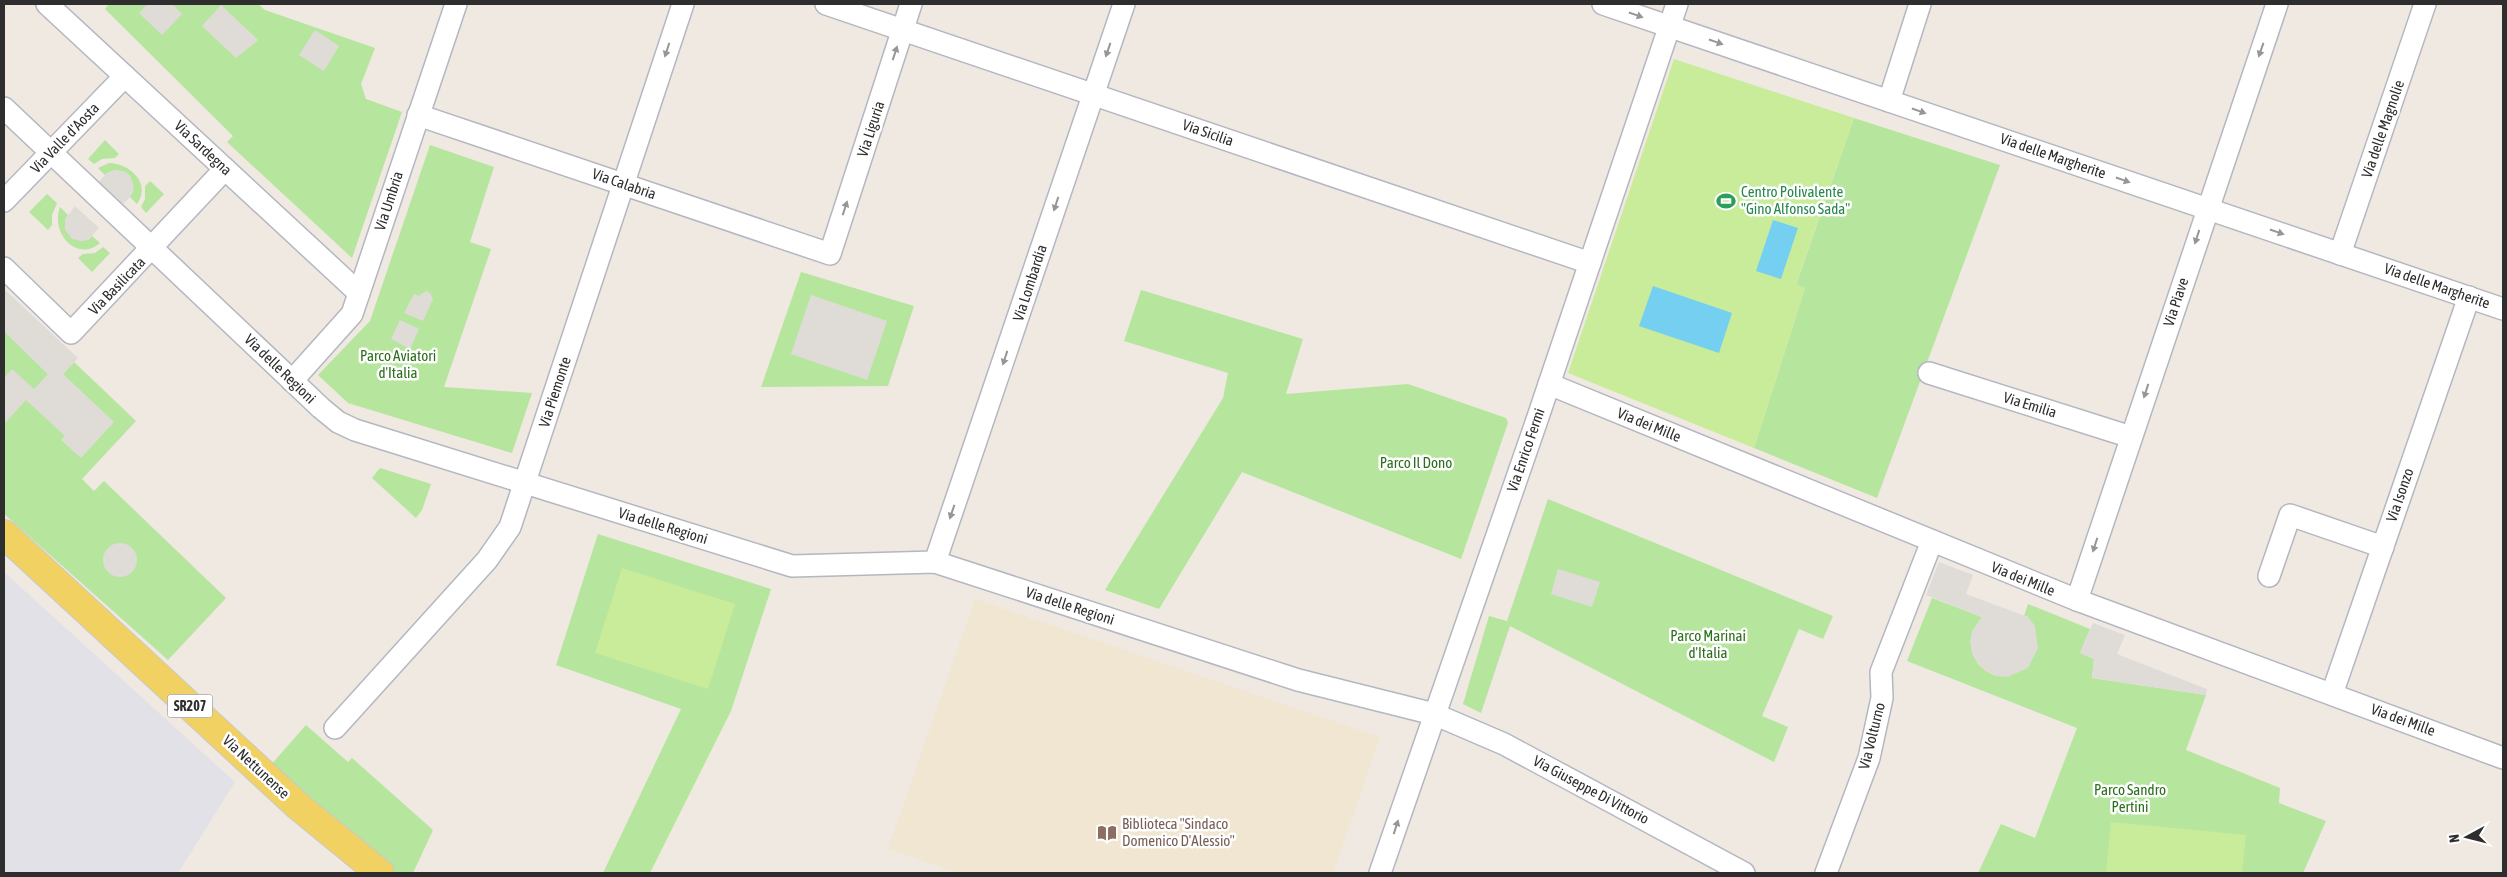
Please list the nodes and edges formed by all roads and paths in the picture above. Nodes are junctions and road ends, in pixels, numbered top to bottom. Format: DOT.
graph roads {
  1 [pos="47,4"];
  2 [pos="456,4"];
  3 [pos="683,4"];
  4 [pos="826,4"];
  5 [pos="911,4"];
  6 [pos="1124,4"];
  7 [pos="1603,4"];
  8 [pos="1677,4"];
  9 [pos="1920,4"];
  10 [pos="2277,4"];
  11 [pos="2425,4"];
  12 [pos="1670,26"];
  13 [pos="903,29"];
  14 [pos="125,76"];
  15 [pos="1093,94"];
  16 [pos="1890,101"];
  17 [pos="4,108"];
  18 [pos="418,115"];
  19 [pos="52,152"];
  20 [pos="225,169"];
  21 [pos="623,183"];
  22 [pos="4,201"];
  23 [pos="2206,208"];
  24 [pos="153,249"];
  25 [pos="830,254"];
  26 [pos="2340,254"];
  27 [pos="1590,263"];
  28 [pos="4,268"];
  29 [pos="359,293"];
  30 [pos="2469,297"];
  31 [pos="2503,308"];
  32 [pos="1929,373"];
  33 [pos="292,380"];
  34 [pos="1549,384"];
  35 [pos="2131,437"];
  36 [pos="526,483"];
  37 [pos="4,534"];
  38 [pos="1932,541"];
  39 [pos="2383,547"];
  40 [pos="935,562"];
  41 [pos="2269,576"];
  42 [pos="2077,600"];
  43 [pos="2332,694"];
  44 [pos="1434,714"];
  45 [pos="335,728"];
  46 [pos="2503,758"];
  47 [pos="380,873"];
  48 [pos="1380,873"];
  49 [pos="1744,873"];
  50 [pos="1826,873"];
  1 -- 14 [label="street, Via Sardegna"];
  2 -- 18 [label="street, Via Umbria"];
  3 -- 21 [label="street, Via Piemonte, one-way"];
  4 -- 13 [label="street, Via Sicilia"];
  5 -- 13 [label="street, Via Liguria"];
  6 -- 15 [label="street, Via Lombardia, one-way"];
  7 -- 12 [label="street, Via delle Margherite, one-way"];
  8 -- 12 [label="street, Via Enrico Fermi"];
  9 -- 16 [label="street"];
  10 -- 23 [label="street, Via Piave, one-way"];
  11 -- 26 [label="street, Via delle Magnolie"];
  12 -- 16 [label="street, Via delle Margherite, one-way"];
  12 -- 27 [label="street, Via Enrico Fermi"];
  13 -- 15 [label="street, Via Sicilia"];
  25 -- 13 [label="street, Via Liguria, one-way"];
  14 -- 19 [label="street, Via Valle d'Aosta"];
  14 -- 20 [label="street, Via Sardegna"];
  15 -- 27 [label="street, Via Sicilia"];
  15 -- 40 [label="street, Via Lombardia, one-way"];
  16 -- 23 [label="street, Via delle Margherite, one-way"];
  17 -- 19 [label="street, Via delle Regioni"];
  18 -- 21 [label="street, Via Calabria"];
  18 -- 29 [label="street, Via Umbria"];
  19 -- 22 [label="street, Via Valle d'Aosta"];
  19 -- 24 [label="street, Via delle Regioni"];
  20 -- 24 [label="street, Via Basilicata"];
  20 -- 29 [label="street, Via Sardegna"];
  21 -- 25 [label="street, Via Calabria"];
  21 -- 36 [label="street, Via Piemonte"];
  23 -- 26 [label="street, Via delle Margherite, one-way"];
  23 -- 35 [label="street, Via Piave, one-way"];
  24 -- 28 [label="street, Via Basilicata"];
  24 -- 33 [label="street, Via delle Regioni"];
  26 -- 30 [label="street, Via delle Margherite"];
  27 -- 34 [label="street, Via Enrico Fermi"];
  29 -- 33 [label="street, Via Umbria"];
  30 -- 31 [label="street, Via delle Margherite"];
  30 -- 39 [label="street, Via Isonzo"];
  32 -- 35 [label="street, Via Emilia"];
  33 -- 36 [label="street, Via delle Regioni"];
  34 -- 38 [label="street, Via dei Mille"];
  34 -- 44 [label="street, Via Enrico Fermi"];
  35 -- 42 [label="street, Via Piave, one-way"];
  36 -- 40 [label="street, Via delle Regioni"];
  36 -- 45 [label="street, Via Piemonte"];
  37 -- 47 [label="main road, Via Nettunense / SR207"];
  38 -- 42 [label="street, Via dei Mille"];
  38 -- 50 [label="street, Via Volturno"];
  39 -- 41 [label="street"];
  39 -- 43 [label="street, Via Isonzo"];
  40 -- 44 [label="street, Via delle Regioni"];
  42 -- 43 [label="street, Via dei Mille"];
  43 -- 46 [label="street, Via dei Mille"];
  48 -- 44 [label="street, Via Enrico Fermi, one-way"];
  44 -- 49 [label="street, Via Giuseppe Di Vittorio"];
}
